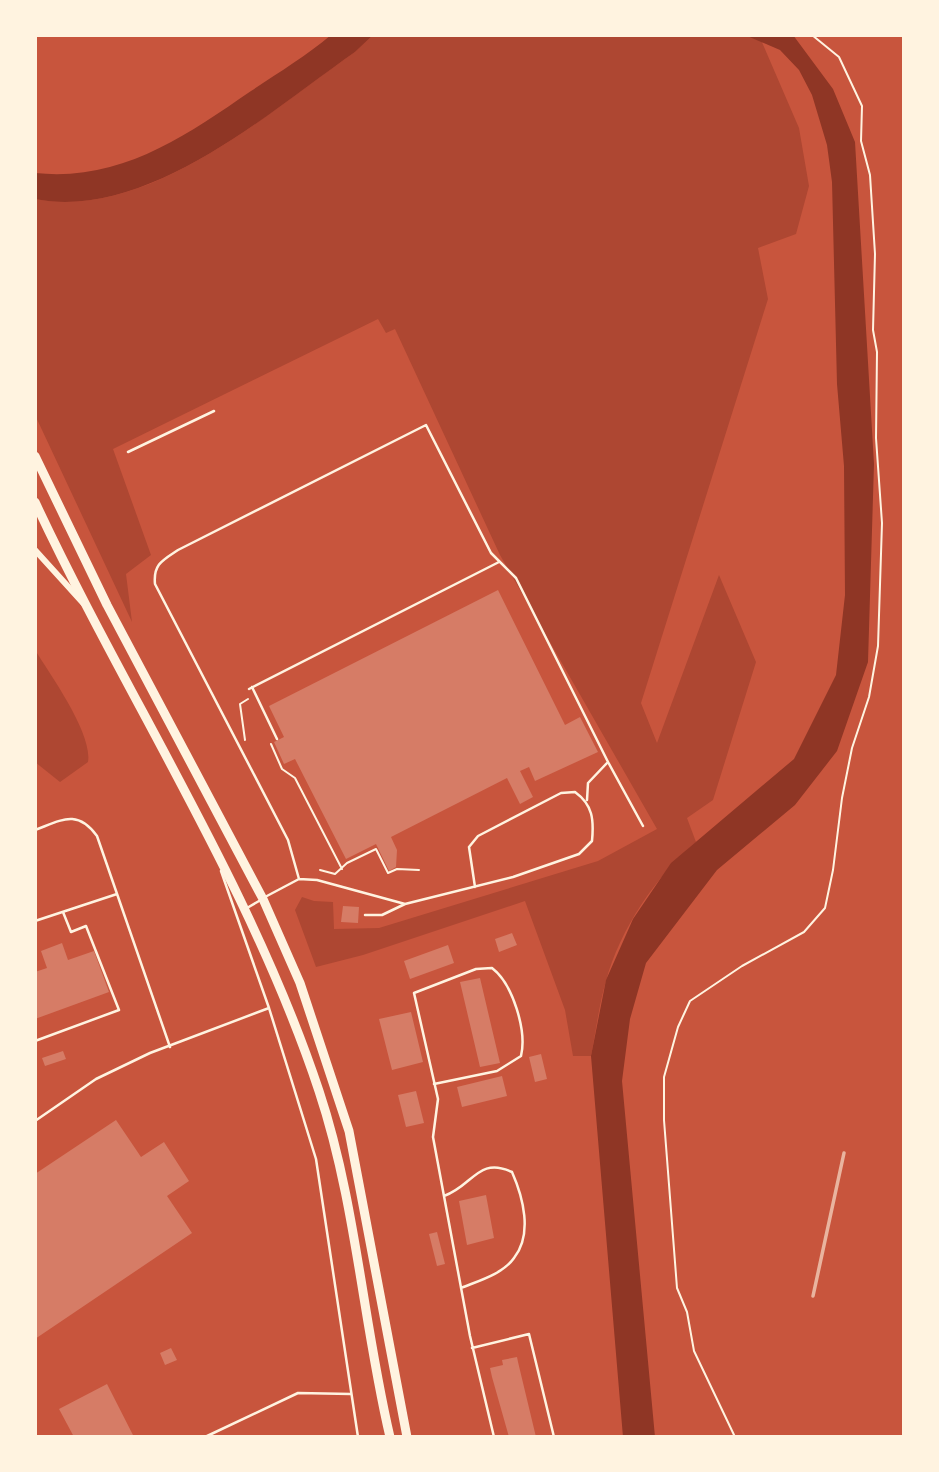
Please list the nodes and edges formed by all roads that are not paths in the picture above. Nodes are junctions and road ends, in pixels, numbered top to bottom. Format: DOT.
graph roads {
  1 [pos="214,411"];
  2 [pos="128,452"];
  3 [pos="35,456"];
  4 [pos="35,502"];
  5 [pos="35,550"];
  6 [pos="499,562"];
  7 [pos="90,611"];
  8 [pos="277,738"];
  9 [pos="608,762"];
  10 [pos="587,800"];
  11 [pos="643,826"];
  12 [pos="35,830"];
  13 [pos="214,849"];
  14 [pos="299,879"];
  15 [pos="475,887"];
  16 [pos="117,894"];
  17 [pos="263,899"];
  18 [pos="405,904"];
  19 [pos="244,909"];
  20 [pos="63,912"];
  21 [pos="365,915"];
  22 [pos="35,921"];
  23 [pos="270,1008"];
  24 [pos="35,1041"];
  25 [pos="170,1047"];
  26 [pos="434,1084"];
  27 [pos="35,1121"];
  28 [pos="444,1196"];
  29 [pos="461,1288"];
  30 [pos="472,1348"];
  31 [pos="351,1394"];
  32 [pos="205,1437"];
  33 [pos="358,1437"];
  34 [pos="390,1437"];
  35 [pos="407,1437"];
  36 [pos="494,1437"];
  37 [pos="554,1437"];
  1 -- 2 [label="lane"];
  3 -- 17 [label="main road"];
  4 -- 7 [label="main road"];
  5 -- 7 [label="street"];
  6 -- 8 [label="lane"];
  6 -- 9 [label="lane"];
  6 -- 14 [label="lane"];
  7 -- 13 [label="main road"];
  9 -- 10 [label="lane"];
  9 -- 11 [label="lane"];
  10 -- 15 [label="lane"];
  10 -- 15 [label="lane"];
  12 -- 16 [label="lane"];
  13 -- 19 [label="main road"];
  13 -- 23 [label="lane"];
  14 -- 17 [label="lane"];
  14 -- 18 [label="lane"];
  15 -- 18 [label="lane"];
  16 -- 20 [label="lane"];
  16 -- 25 [label="lane"];
  17 -- 19 [label="lane"];
  17 -- 35 [label="main road"];
  18 -- 21 [label="lane"];
  19 -- 34 [label="main road"];
  20 -- 22 [label="lane"];
  20 -- 24 [label="lane"];
  23 -- 25 [label="lane"];
  23 -- 31 [label="lane"];
  25 -- 27 [label="lane"];
  26 -- 26 [label="lane"];
  26 -- 28 [label="lane"];
  28 -- 29 [label="lane"];
  28 -- 29 [label="lane"];
  29 -- 30 [label="lane"];
  30 -- 36 [label="lane"];
  30 -- 37 [label="lane"];
  31 -- 32 [label="lane"];
  31 -- 33 [label="lane"];
}
